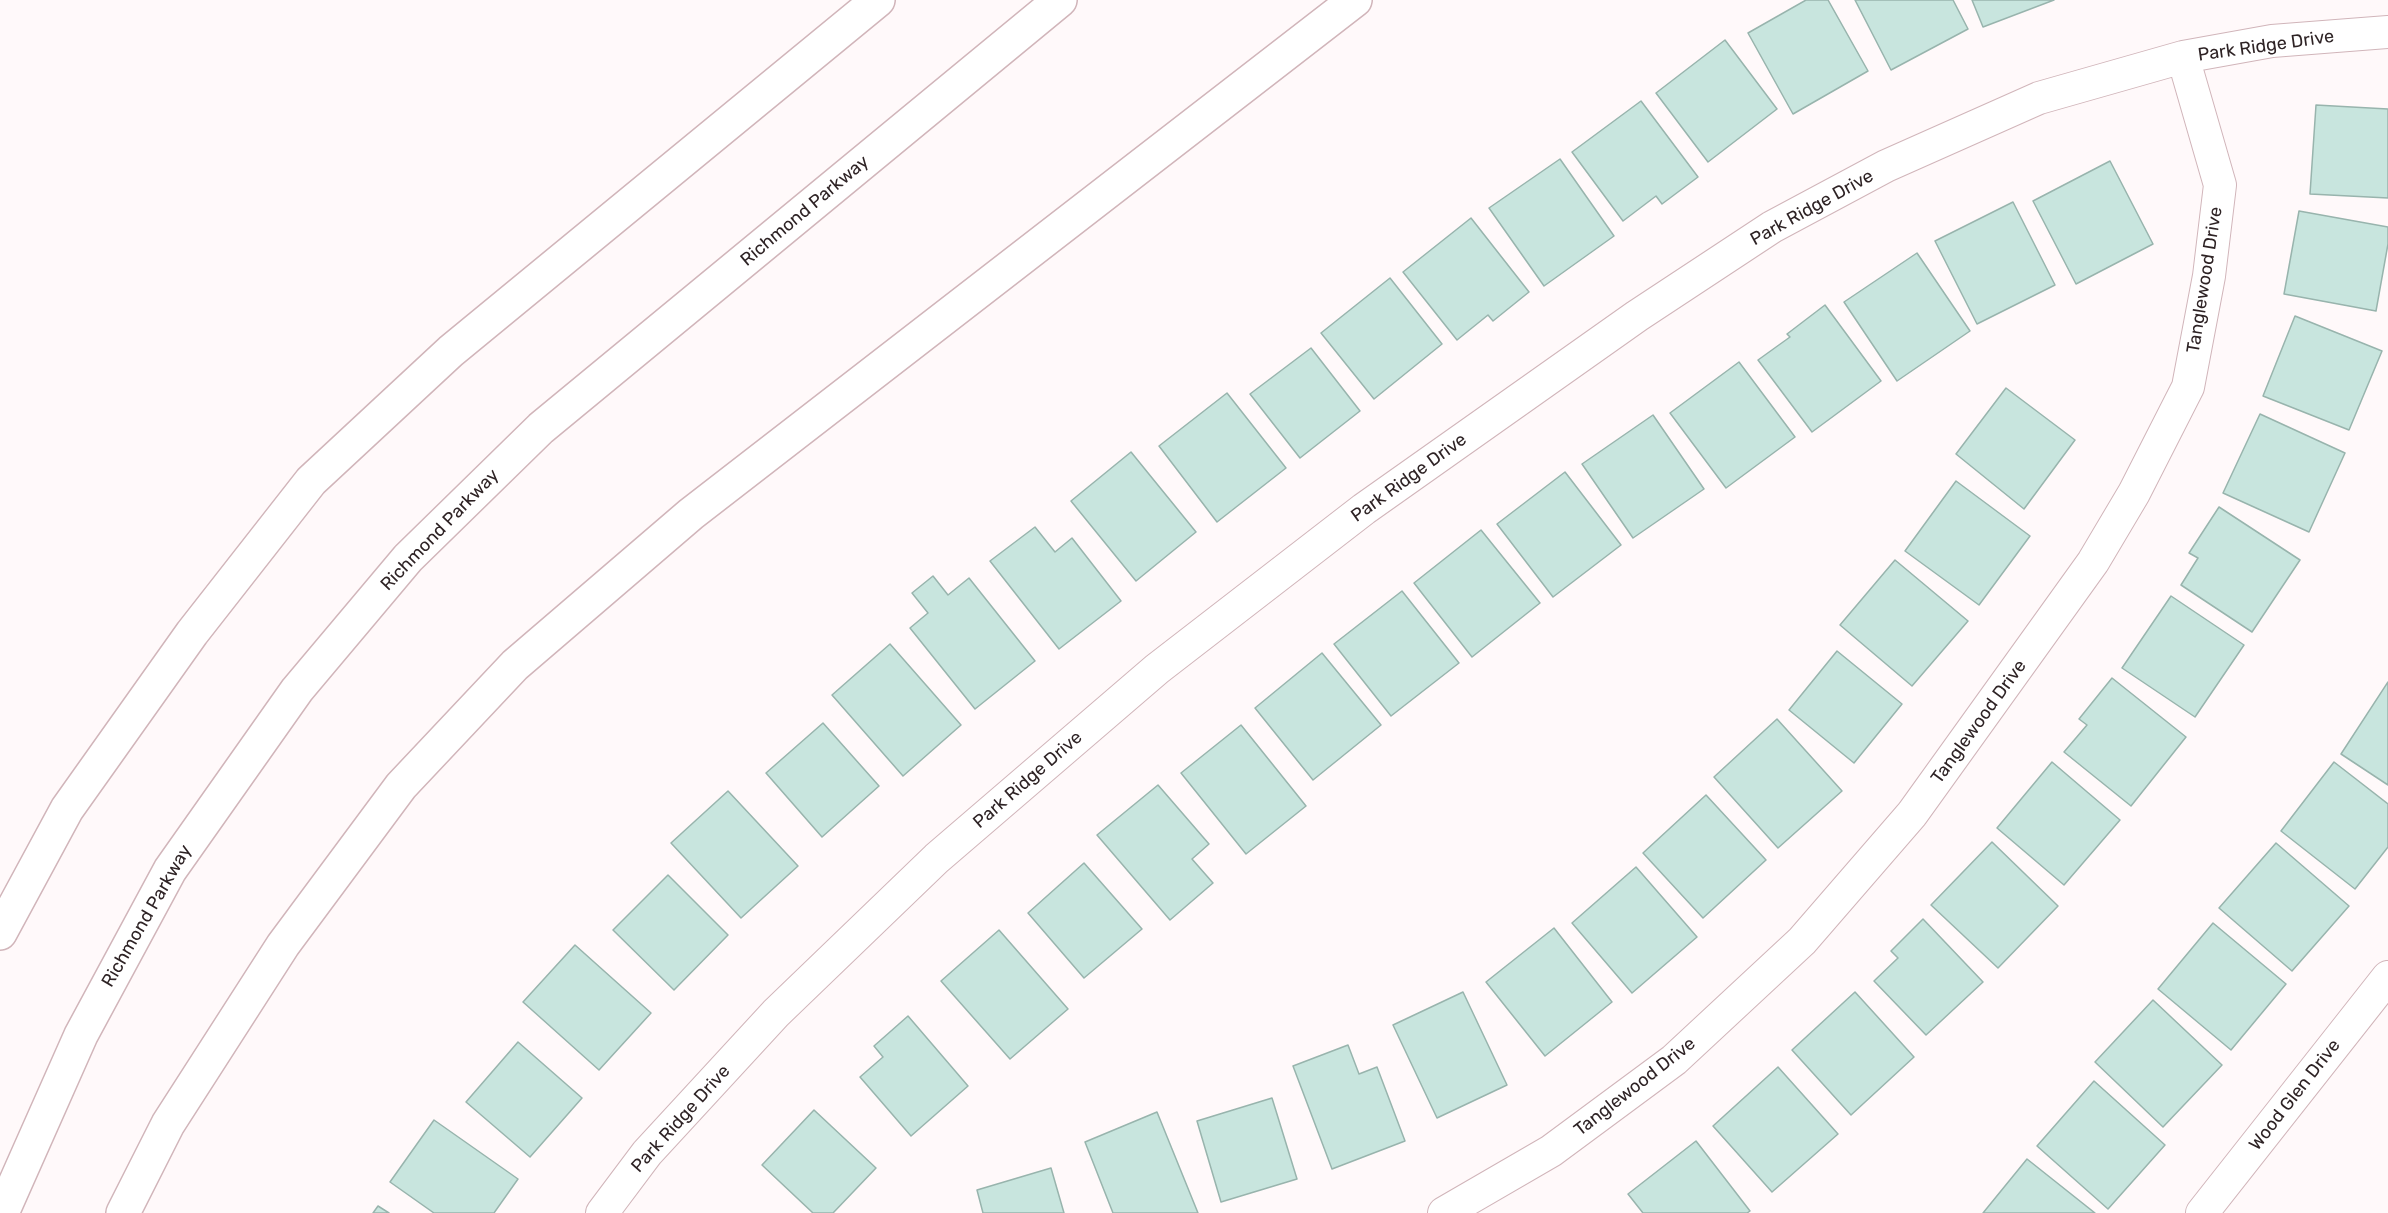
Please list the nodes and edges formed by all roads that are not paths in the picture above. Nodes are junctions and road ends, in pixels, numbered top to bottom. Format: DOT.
graph roads {
  1 [pos="878,0"];
  2 [pos="1060,0"];
  3 [pos="1355,0"];
  4 [pos="2388,32"];
  5 [pos="2183,57"];
  6 [pos="0,933"];
  7 [pos="2388,977"];
  8 [pos="2,1213"];
  9 [pos="123,1213"];
  10 [pos="602,1213"];
  11 [pos="1444,1213"];
  12 [pos="2202,1213"];
  1 -- 6 [label="highway"];
  2 -- 8 [label="highway, Richmond Parkway"];
  3 -- 9 [label="highway"];
  4 -- 5 [label="street, Park Ridge Drive"];
  5 -- 10 [label="street, Park Ridge Drive"];
  5 -- 11 [label="street, Tanglewood Drive"];
  7 -- 12 [label="street, Wood Glen Drive"];
}
